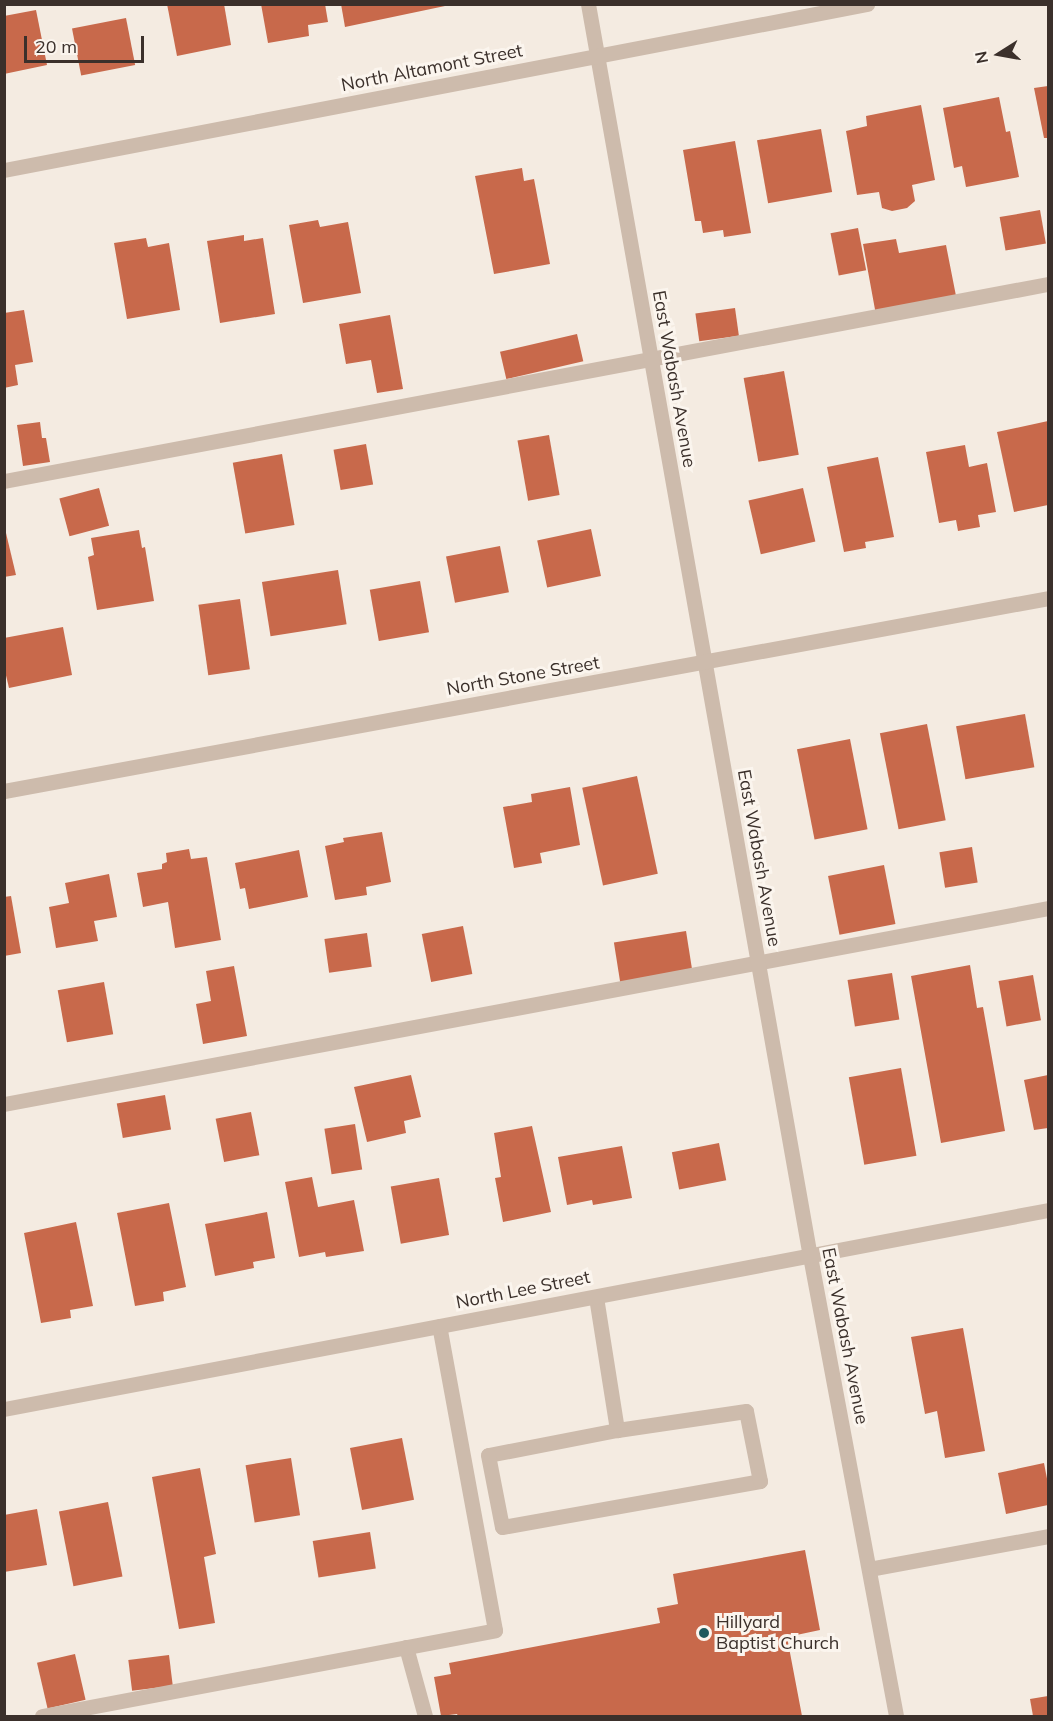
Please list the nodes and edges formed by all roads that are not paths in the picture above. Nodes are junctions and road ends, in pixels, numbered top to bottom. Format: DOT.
graph roads {
  1 [pos="588,4"];
  2 [pos="867,4"];
  3 [pos="598,56"];
  4 [pos="4,170"];
  5 [pos="1048,284"];
  6 [pos="651,360"];
  7 [pos="4,480"];
  8 [pos="1048,598"];
  9 [pos="704,662"];
  10 [pos="4,791"];
  11 [pos="1048,908"];
  12 [pos="758,964"];
  13 [pos="4,1104"];
  14 [pos="1048,1210"];
  15 [pos="810,1256"];
  16 [pos="596,1297"];
  17 [pos="439,1326"];
  18 [pos="4,1409"];
  19 [pos="617,1430"];
  20 [pos="1048,1536"];
  21 [pos="869,1569"];
  22 [pos="406,1647"];
  23 [pos="42,1716"];
  24 [pos="425,1716"];
  25 [pos="897,1716"];
  1 -- 3 [label="street, East Wabash Avenue"];
  2 -- 3 [label="street, North Altamont Street"];
  3 -- 4 [label="street, North Altamont Street"];
  3 -- 6 [label="street, East Wabash Avenue"];
  5 -- 6 [label="street"];
  6 -- 7 [label="street"];
  6 -- 9 [label="street, East Wabash Avenue"];
  8 -- 9 [label="street, North Stone Street"];
  9 -- 10 [label="street, North Stone Street"];
  9 -- 12 [label="street, East Wabash Avenue"];
  11 -- 12 [label="street"];
  12 -- 13 [label="street"];
  12 -- 15 [label="street, East Wabash Avenue"];
  14 -- 15 [label="street, North Lee Street"];
  15 -- 16 [label="street, North Lee Street"];
  15 -- 21 [label="street, East Wabash Avenue"];
  16 -- 17 [label="street, North Lee Street"];
  16 -- 19 [label="street"];
  17 -- 18 [label="street, North Lee Street"];
  17 -- 22 [label="street"];
  19 -- 19 [label="street"];
  20 -- 21 [label="street"];
  21 -- 25 [label="street, East Wabash Avenue"];
  22 -- 23 [label="street"];
  22 -- 24 [label="street"];
}
